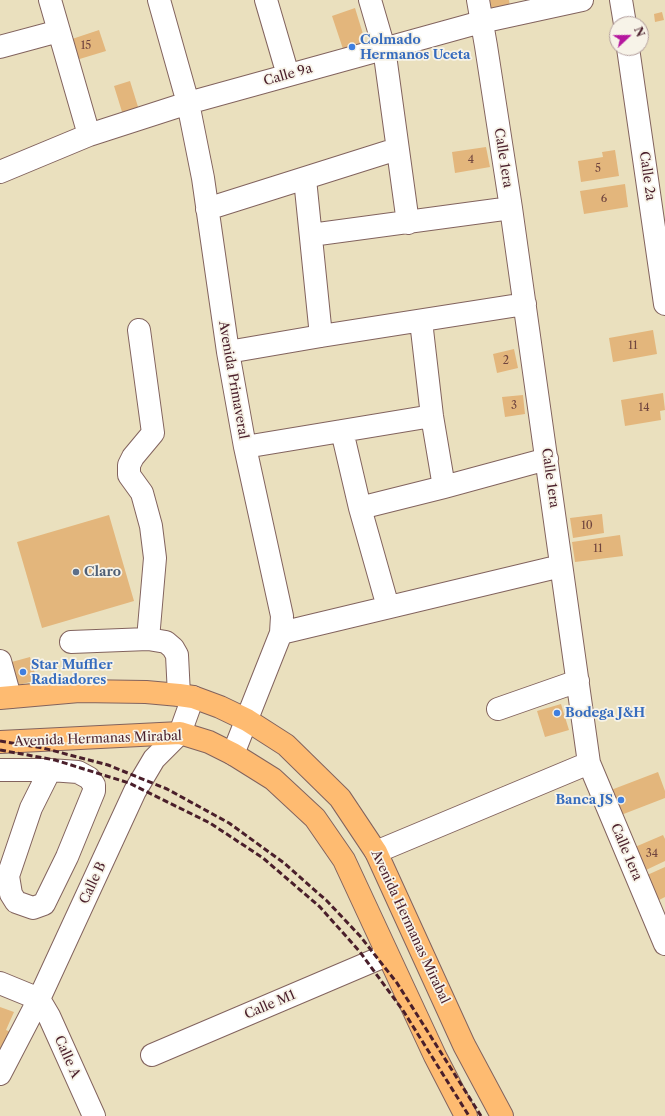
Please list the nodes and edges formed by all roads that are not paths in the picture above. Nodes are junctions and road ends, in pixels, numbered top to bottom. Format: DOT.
graph roads {
  1 [pos="50,0"];
  2 [pos="160,0"];
  3 [pos="266,0"];
  4 [pos="370,0"];
  5 [pos="478,0"];
  6 [pos="582,0"];
  7 [pos="621,0"];
  8 [pos="623,16"];
  9 [pos="481,22"];
  10 [pos="59,31"];
  11 [pos="0,47"];
  12 [pos="384,48"];
  13 [pos="629,56"];
  14 [pos="288,75"];
  15 [pos="188,103"];
  16 [pos="89,134"];
  17 [pos="397,149"];
  18 [pos="0,172"];
  19 [pos="305,179"];
  20 [pos="511,208"];
  21 [pos="207,209"];
  22 [pos="408,223"];
  23 [pos="311,236"];
  24 [pos="525,304"];
  25 [pos="665,304"];
  26 [pos="421,321"];
  27 [pos="139,330"];
  28 [pos="321,336"];
  29 [pos="228,352"];
  30 [pos="432,416"];
  31 [pos="342,431"];
  32 [pos="244,447"];
  33 [pos="547,459"];
  34 [pos="444,487"];
  35 [pos="360,508"];
  36 [pos="561,566"];
  37 [pos="388,607"];
  38 [pos="281,633"];
  39 [pos="148,639"];
  40 [pos="71,642"];
  41 [pos="0,661"];
  42 [pos="578,681"];
  43 [pos="186,696"];
  44 [pos="5,698"];
  45 [pos="498,708"];
  46 [pos="247,720"];
  47 [pos="180,733"];
  48 [pos="0,742"];
  49 [pos="233,754"];
  50 [pos="589,764"];
  51 [pos="0,770"];
  52 [pos="50,770"];
  53 [pos="376,852"];
  54 [pos="665,944"];
  55 [pos="388,955"];
  56 [pos="0,983"];
  57 [pos="39,998"];
  58 [pos="152,1055"];
  59 [pos="0,1074"];
  60 [pos="94,1116"];
  61 [pos="466,1116"];
  62 [pos="502,1116"];
  1 -- 10 [label="street"];
  2 -- 15 [label="street, Avenida Primaveral"];
  3 -- 14 [label="street"];
  4 -- 12 [label="street"];
  5 -- 9 [label="street, Calle 1era"];
  6 -- 9 [label="street, Calle 9a"];
  7 -- 8 [label="street"];
  9 -- 12 [label="street, Calle 9a"];
  9 -- 20 [label="street, Calle 1era"];
  10 -- 11 [label="street"];
  10 -- 16 [label="street"];
  12 -- 14 [label="street, Calle 9a"];
  12 -- 17 [label="street"];
  13 -- 25 [label="street, Calle 2a"];
  14 -- 15 [label="street, Calle 9a"];
  15 -- 16 [label="street, Calle 9a"];
  15 -- 21 [label="street, Avenida Primaveral"];
  16 -- 18 [label="street, Calle 9a"];
  17 -- 19 [label="street"];
  17 -- 22 [label="street"];
  19 -- 21 [label="street"];
  19 -- 23 [label="street"];
  20 -- 22 [label="street"];
  20 -- 24 [label="street, Calle 1era"];
  21 -- 29 [label="street, Avenida Primaveral"];
  22 -- 23 [label="street"];
  23 -- 28 [label="street"];
  24 -- 26 [label="street"];
  24 -- 33 [label="street, Calle 1era"];
  26 -- 28 [label="street"];
  26 -- 30 [label="street"];
  27 -- 39 [label="street"];
  28 -- 29 [label="street"];
  29 -- 32 [label="street, Avenida Primaveral"];
  30 -- 31 [label="street"];
  30 -- 34 [label="street"];
  31 -- 32 [label="street"];
  31 -- 35 [label="street"];
  32 -- 38 [label="street, Avenida Primaveral"];
  33 -- 34 [label="street"];
  33 -- 36 [label="street, Calle 1era"];
  34 -- 35 [label="street"];
  35 -- 37 [label="street"];
  36 -- 37 [label="street"];
  36 -- 42 [label="street, Calle 1era"];
  37 -- 38 [label="street"];
  38 -- 46 [label="street, Avenida Primaveral"];
  39 -- 40 [label="street"];
  39 -- 43 [label="street"];
  41 -- 44 [label="street"];
  42 -- 45 [label="street"];
  42 -- 50 [label="street, Calle 1era"];
  43 -- 44 [label="main road, Avenida Hermanas Mirabal"];
  43 -- 46 [label="main road, Avenida Hermanas Mirabal"];
  43 -- 47 [label="street, Calle B"];
  46 -- 49 [label="street, Avenida Primaveral"];
  46 -- 53 [label="main road, Avenida Hermanas Mirabal"];
  47 -- 48 [label="main road, Avenida Hermanas Mirabal"];
  47 -- 49 [label="main road, Avenida Hermanas Mirabal"];
  47 -- 57 [label="street, Calle B"];
  49 -- 55 [label="main road, Avenida Hermanas Mirabal"];
  50 -- 53 [label="street"];
  50 -- 54 [label="street, Calle 1era"];
  51 -- 52 [label="street"];
  52 -- 52 [label="street"];
  53 -- 62 [label="main road, Avenida Hermanas Mirabal"];
  55 -- 58 [label="street, Calle M1"];
  55 -- 61 [label="main road, Avenida Hermanas Mirabal"];
  56 -- 57 [label="street"];
  57 -- 59 [label="street, Calle B"];
  57 -- 60 [label="street, Calle A"];
}
